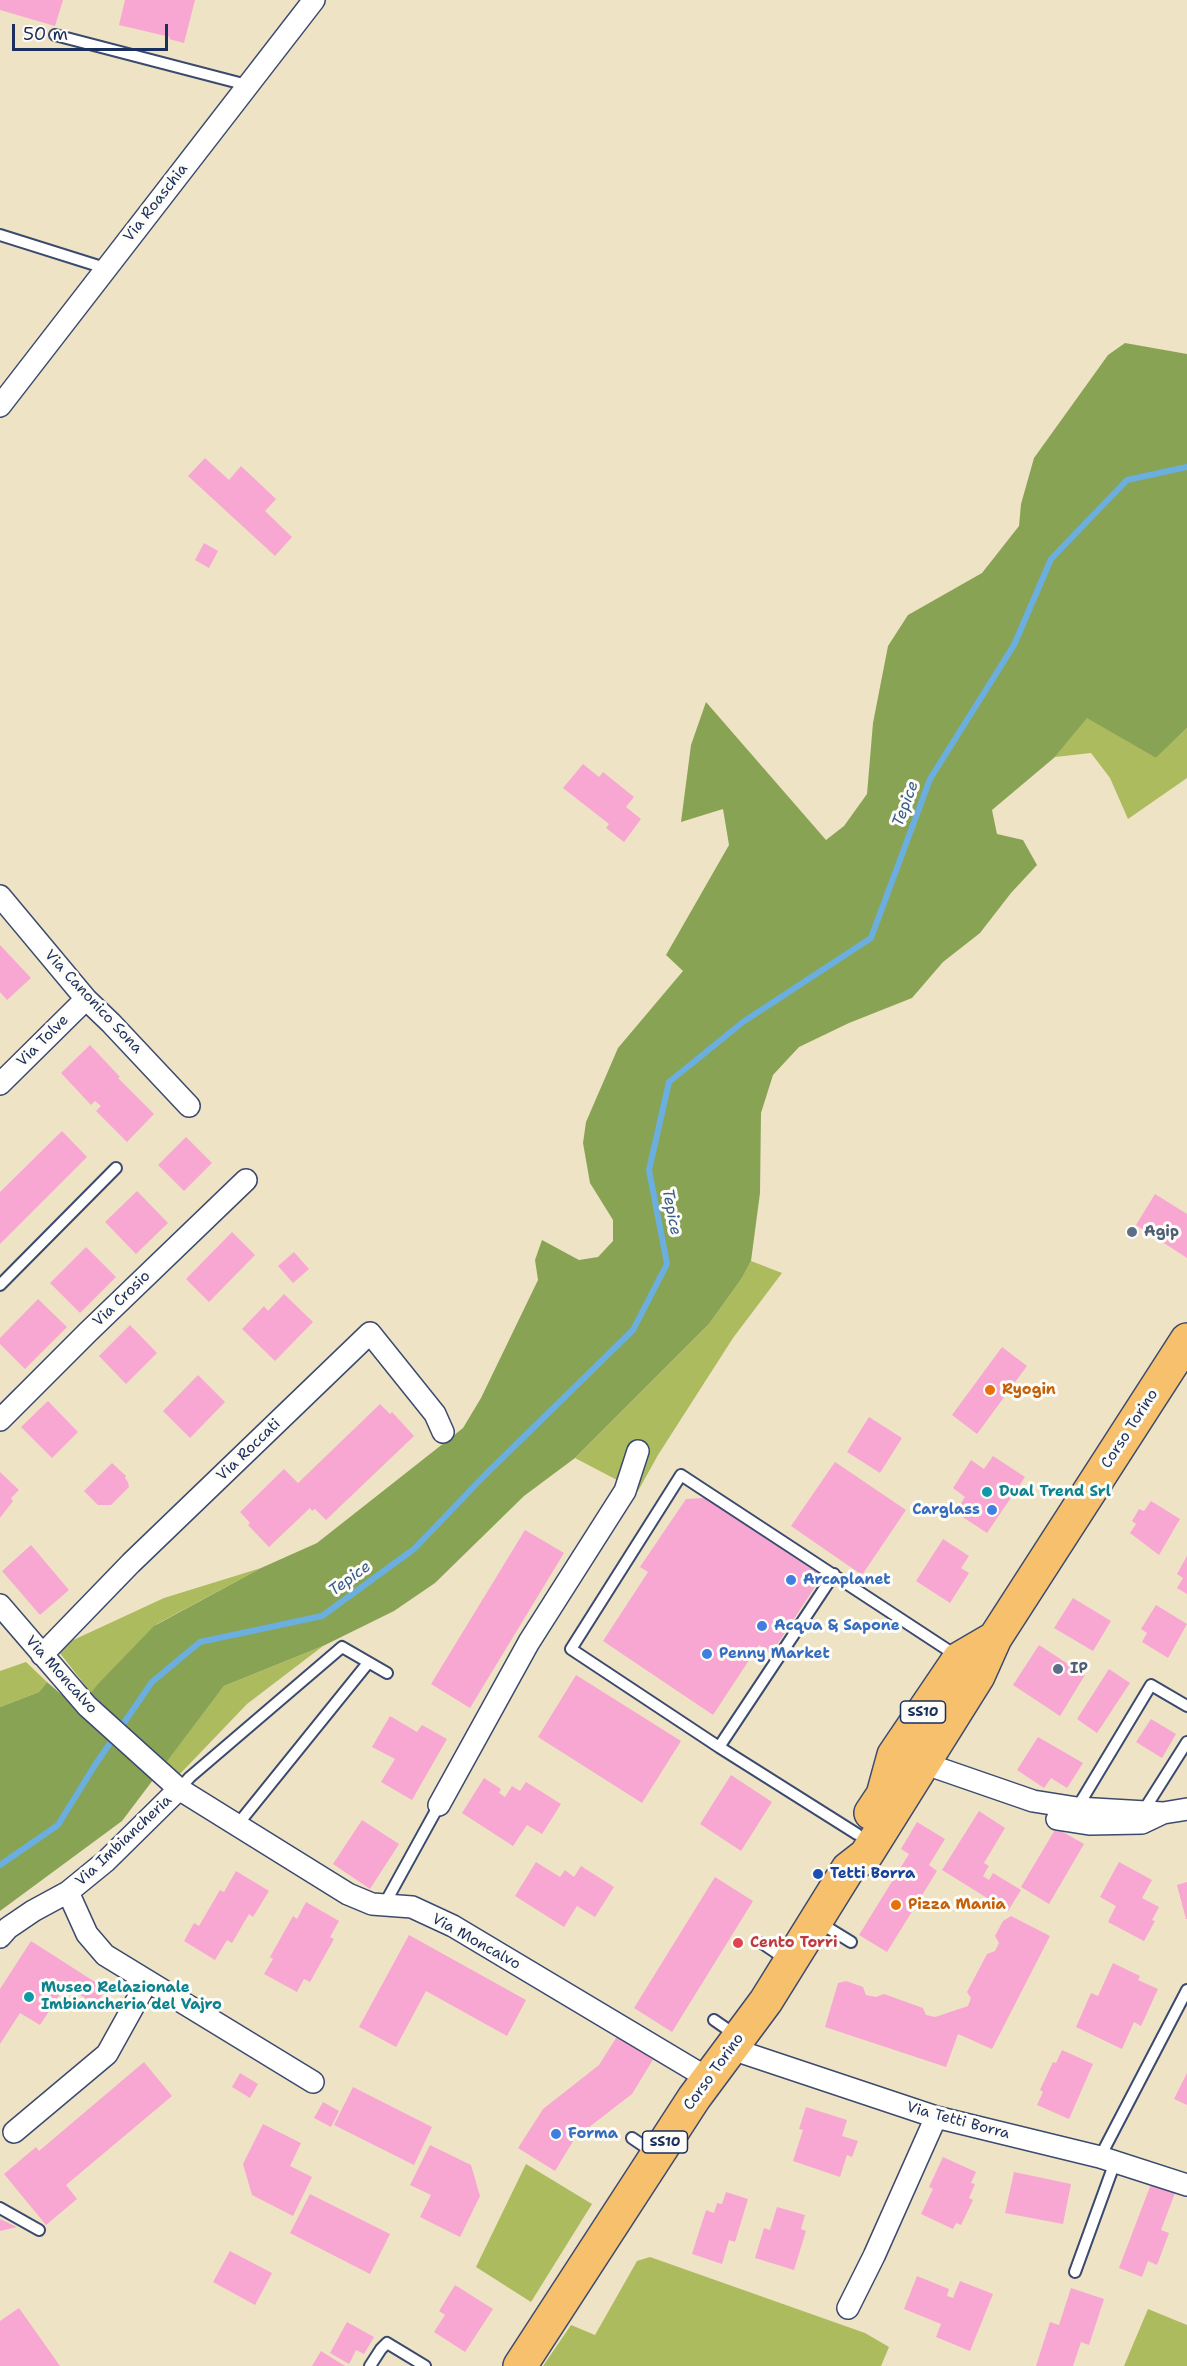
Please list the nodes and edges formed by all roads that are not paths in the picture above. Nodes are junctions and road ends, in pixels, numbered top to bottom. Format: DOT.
graph roads {
  1 [pos="314,0"];
  2 [pos="55,35"];
  3 [pos="248,85"];
  4 [pos="0,235"];
  5 [pos="105,268"];
  6 [pos="0,406"];
  7 [pos="0,896"];
  8 [pos="86,999"];
  9 [pos="0,1084"];
  10 [pos="189,1106"];
  11 [pos="116,1168"];
  12 [pos="246,1180"];
  13 [pos="0,1285"];
  14 [pos="1187,1340"];
  15 [pos="0,1420"];
  16 [pos="443,1432"];
  17 [pos="638,1451"];
  18 [pos="834,1575"];
  19 [pos="0,1605"];
  20 [pos="42,1655"];
  21 [pos="967,1662"];
  22 [pos="368,1663"];
  23 [pos="387,1673"];
  24 [pos="1187,1706"];
  25 [pos="1187,1742"];
  26 [pos="719,1747"];
  27 [pos="909,1769"];
  28 [pos="958,1776"];
  29 [pos="174,1785"];
  30 [pos="439,1805"];
  31 [pos="1077,1808"];
  32 [pos="1187,1809"];
  33 [pos="1154,1812"];
  34 [pos="238,1824"];
  35 [pos="857,1834"];
  36 [pos="848,1869"];
  37 [pos="68,1892"];
  38 [pos="384,1905"];
  39 [pos="817,1922"];
  40 [pos="0,1937"];
  41 [pos="851,1942"];
  42 [pos="762,1943"];
  43 [pos="790,1962"];
  44 [pos="147,1982"];
  45 [pos="1187,1990"];
  46 [pos="728,2035"];
  47 [pos="709,2079"];
  48 [pos="313,2082"];
  49 [pos="936,2117"];
  50 [pos="14,2132"];
  51 [pos="1107,2160"];
  52 [pos="1187,2185"];
  53 [pos="0,2208"];
  54 [pos="39,2230"];
  55 [pos="1075,2272"];
  56 [pos="848,2308"];
  57 [pos="370,2366"];
  58 [pos="425,2366"];
  59 [pos="520,2366"];
  1 -- 3 [label="street, Via Roaschia"];
  2 -- 3 [label="lane"];
  3 -- 5 [label="street, Via Roaschia"];
  4 -- 5 [label="lane"];
  5 -- 6 [label="street, Via Roaschia"];
  7 -- 8 [label="street, Via Canonico Sona"];
  8 -- 9 [label="street, Via Tolve"];
  8 -- 10 [label="street, Via Canonico Sona"];
  11 -- 13 [label="lane"];
  12 -- 15 [label="street, Via Crosio"];
  14 -- 21 [label="main road, Corso Torino / SS10"];
  16 -- 20 [label="street, Via Roccati"];
  17 -- 30 [label="street"];
  18 -- 21 [label="lane"];
  18 -- 26 [label="lane"];
  18 -- 26 [label="lane"];
  19 -- 20 [label="street, Via Moncalvo"];
  20 -- 29 [label="street, Via Moncalvo"];
  21 -- 27 [label="main road, Corso Torino / SS10"];
  22 -- 23 [label="lane"];
  22 -- 29 [label="lane"];
  22 -- 34 [label="lane"];
  24 -- 31 [label="lane"];
  25 -- 33 [label="lane"];
  26 -- 35 [label="lane"];
  27 -- 28 [label="street"];
  27 -- 35 [label="main road, Corso Torino / SS10"];
  27 -- 36 [label="main road, Corso Torino / SS10"];
  28 -- 31 [label="street"];
  28 -- 33 [label="street"];
  29 -- 34 [label="street, Via Moncalvo"];
  29 -- 37 [label="street, Via Imbiancheria"];
  30 -- 38 [label="lane"];
  31 -- 33 [label="street"];
  32 -- 33 [label="street"];
  34 -- 38 [label="street, Via Moncalvo"];
  35 -- 36 [label="main road, Corso Torino / SS10"];
  36 -- 39 [label="main road, Corso Torino / SS10"];
  37 -- 40 [label="street, Via Imbiancheria"];
  37 -- 44 [label="street, Via Imbiancheria"];
  38 -- 47 [label="street, Via Moncalvo"];
  39 -- 41 [label="lane"];
  39 -- 43 [label="main road, Corso Torino / SS10"];
  42 -- 43 [label="lane"];
  43 -- 46 [label="main road, Corso Torino / SS10"];
  44 -- 48 [label="street, Via Imbiancheria"];
  44 -- 50 [label="street"];
  45 -- 51 [label="lane"];
  46 -- 47 [label="main road, Corso Torino / SS10"];
  46 -- 49 [label="street, Via Tetti Borra"];
  47 -- 59 [label="main road, Corso Torino / SS10"];
  49 -- 51 [label="street, Via Tetti Borra"];
  49 -- 56 [label="street"];
  51 -- 52 [label="street, Via Tetti Borra"];
  51 -- 55 [label="lane"];
  53 -- 54 [label="lane"];
  57 -- 58 [label="lane"];
}
